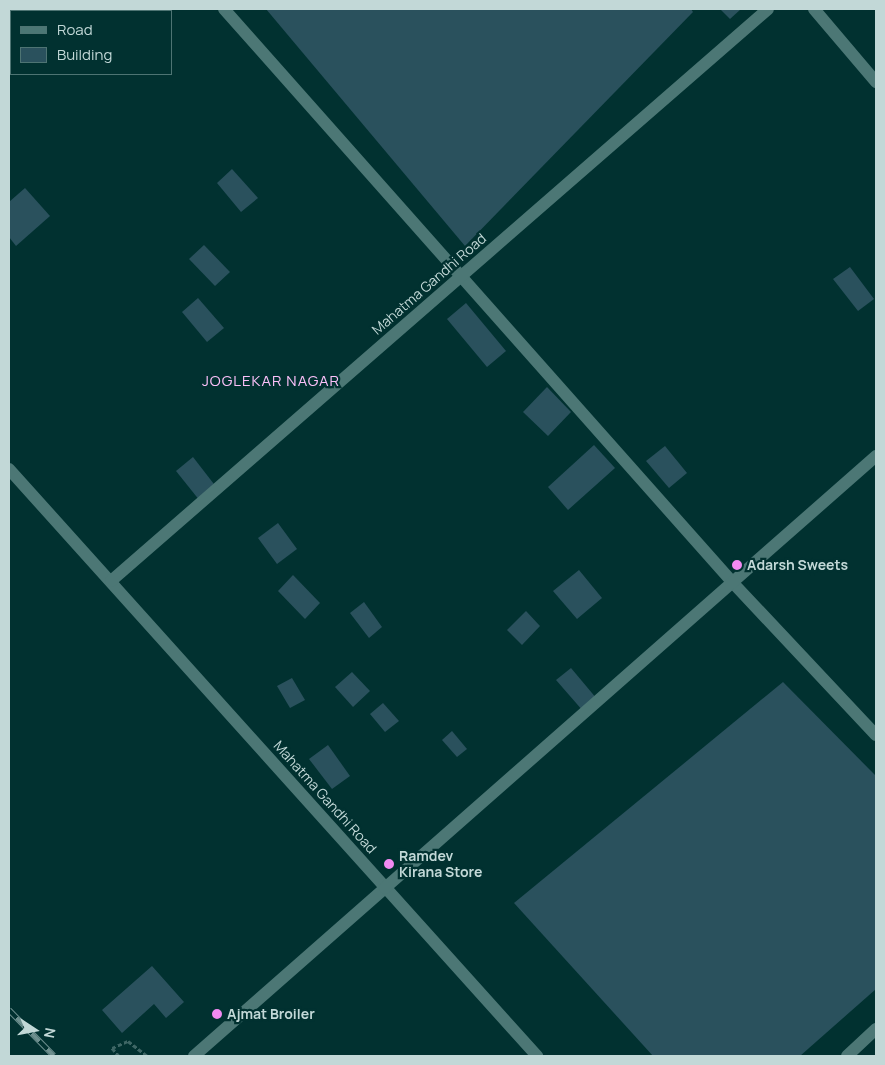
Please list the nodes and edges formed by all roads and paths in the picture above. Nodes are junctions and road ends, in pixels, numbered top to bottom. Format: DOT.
graph roads {
  1 [pos="224,9"];
  2 [pos="768,9"];
  3 [pos="814,9"];
  4 [pos="876,82"];
  5 [pos="462,276"];
  6 [pos="876,456"];
  7 [pos="9,468"];
  8 [pos="111,581"];
  9 [pos="734,584"];
  10 [pos="876,735"];
  11 [pos="385,888"];
  12 [pos="876,1029"];
  13 [pos="119,1056"];
  14 [pos="147,1056"];
  15 [pos="194,1056"];
  16 [pos="537,1056"];
  17 [pos="847,1056"];
  1 -- 5 [label="street"];
  2 -- 5 [label="street, Mahatma Gandhi Road"];
  3 -- 4 [label="street"];
  5 -- 8 [label="street, Mahatma Gandhi Road"];
  5 -- 9 [label="street"];
  6 -- 9 [label="street"];
  7 -- 8 [label="street, Mahatma Gandhi Road"];
  8 -- 11 [label="street, Mahatma Gandhi Road"];
  9 -- 10 [label="street"];
  9 -- 11 [label="street"];
  11 -- 15 [label="street"];
  11 -- 16 [label="street, Mahatma Gandhi Road"];
  12 -- 17 [label="street"];
  13 -- 14 [label="path"];
}
